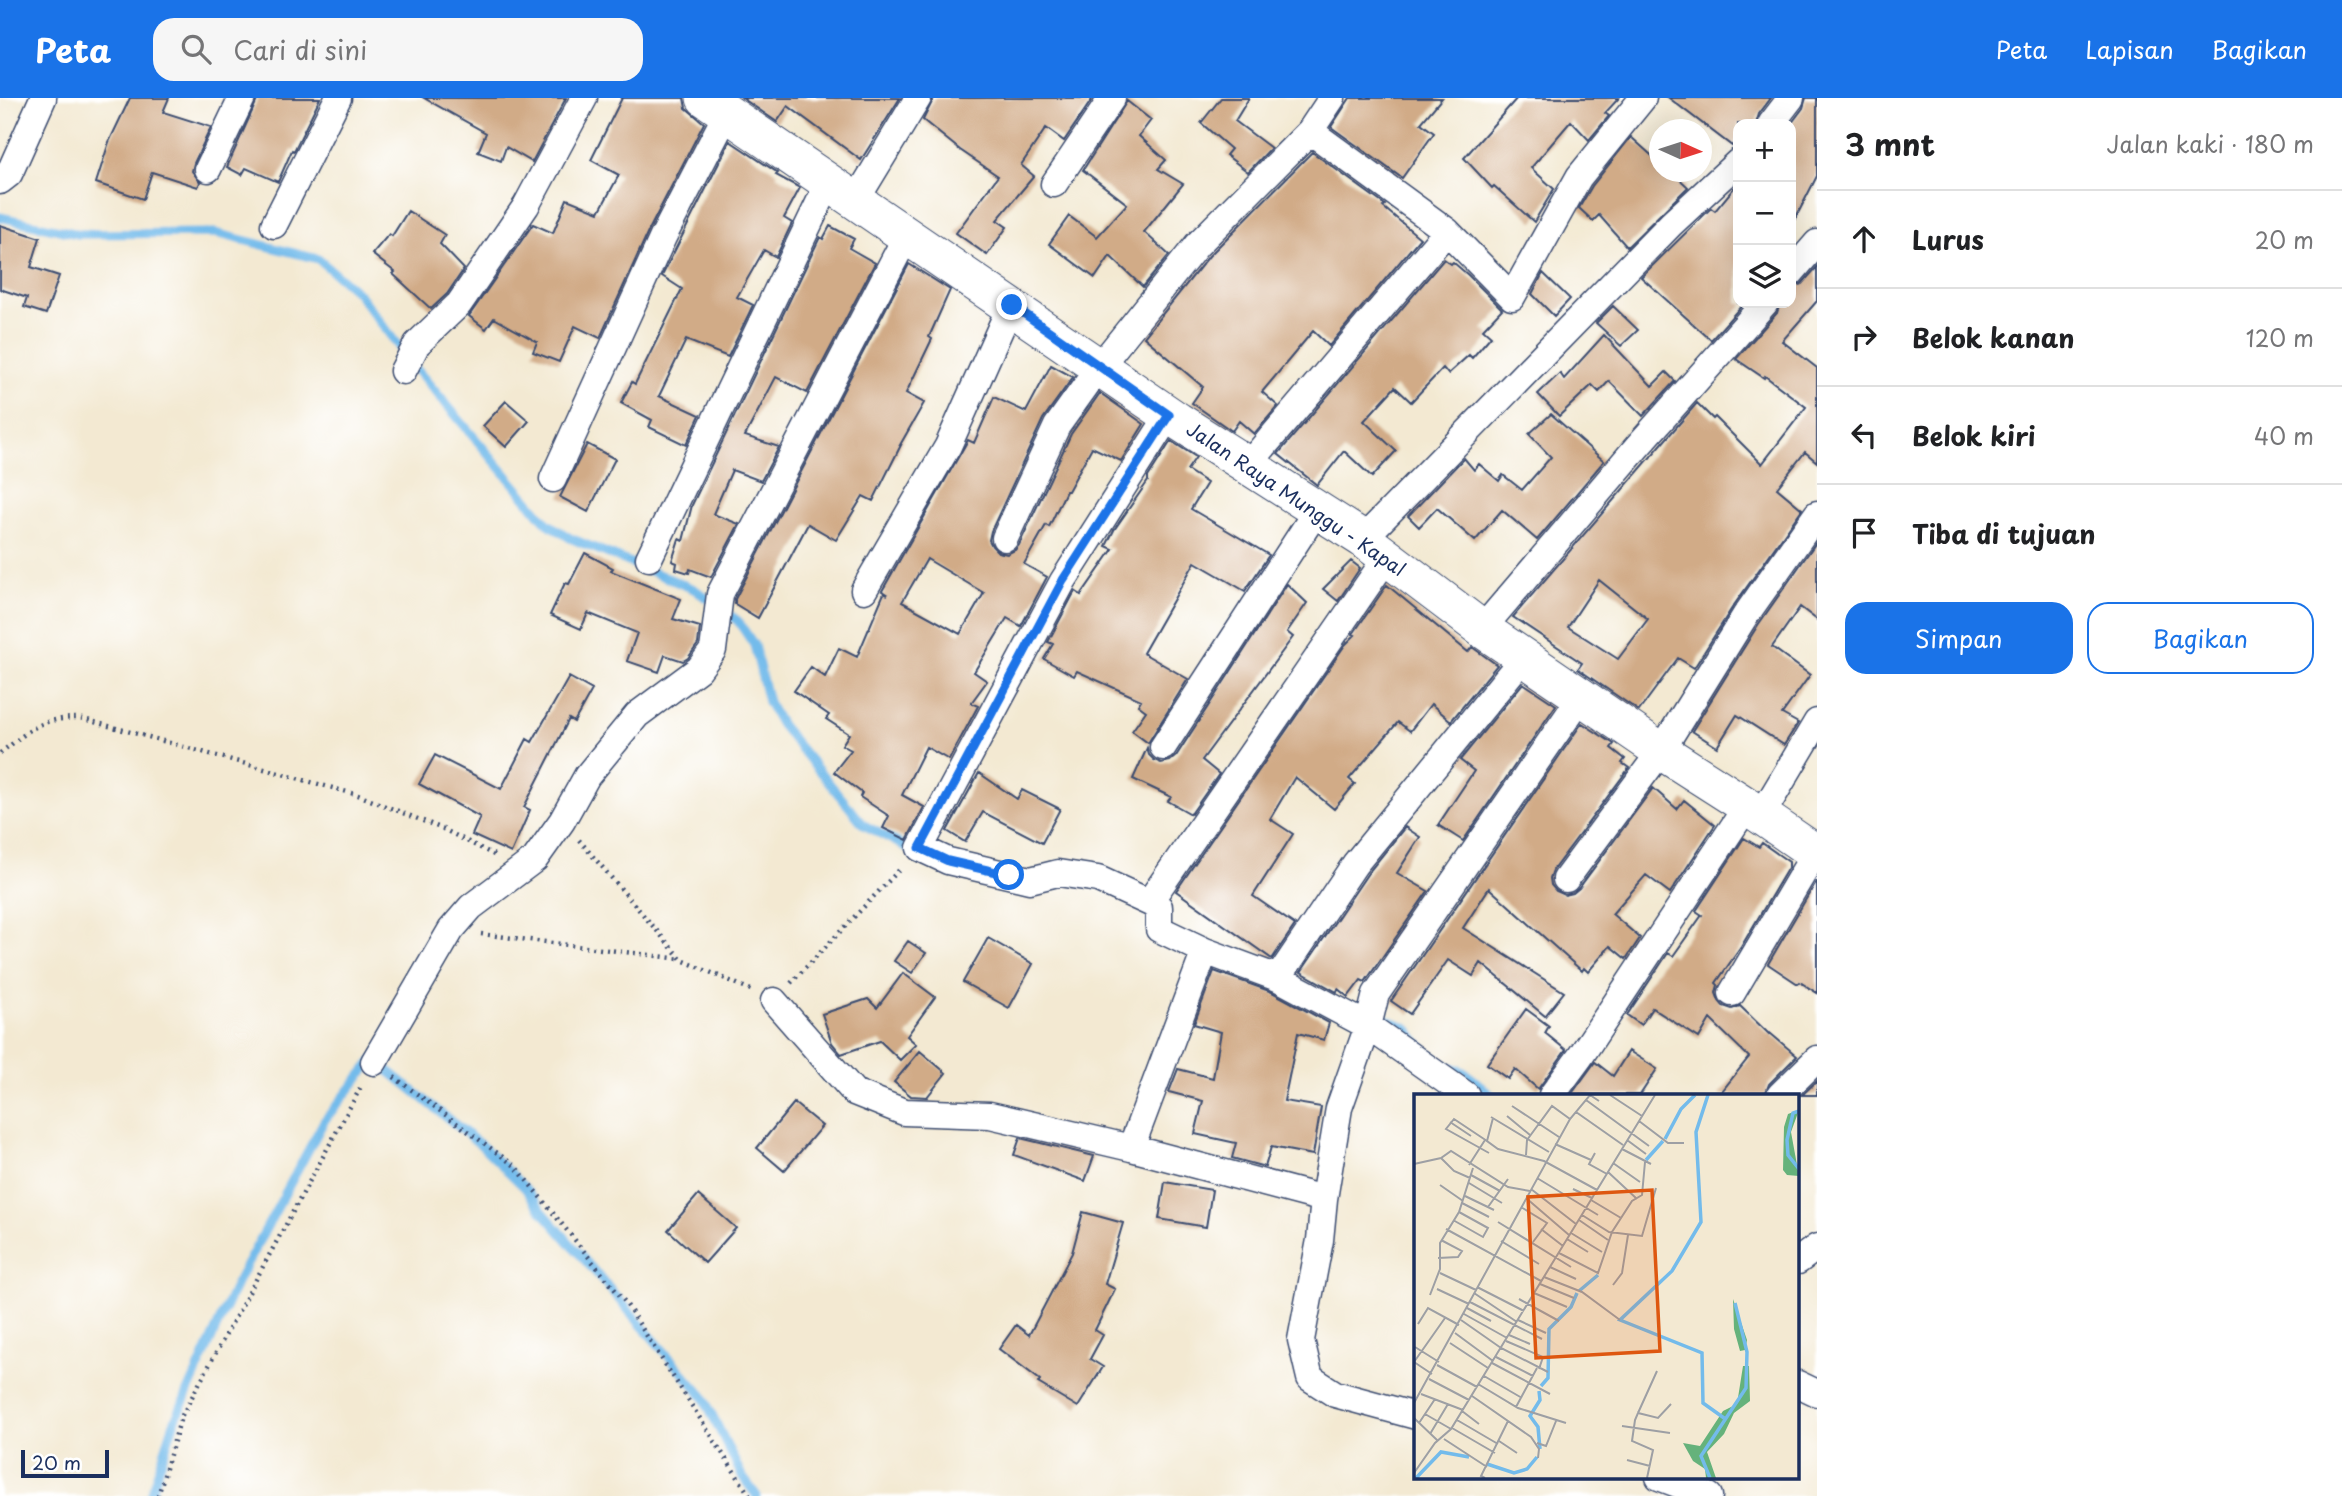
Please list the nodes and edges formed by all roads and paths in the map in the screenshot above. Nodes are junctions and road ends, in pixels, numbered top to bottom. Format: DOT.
graph roads {
  1 [pos="43,98"];
  2 [pos="242,98"];
  3 [pos="338,98"];
  4 [pos="584,98"];
  5 [pos="918,98"];
  6 [pos="1112,98"];
  7 [pos="1332,98"];
  8 [pos="1643,98"];
  9 [pos="1791,98"];
  10 [pos="716,105"];
  11 [pos="1775,119"];
  12 [pos="1310,131"];
  13 [pos="1733,167"];
  14 [pos="208,169"];
  15 [pos="0,181"];
  16 [pos="1054,184"];
  17 [pos="843,191"];
  18 [pos="274,225"];
  19 [pos="1447,231"];
  20 [pos="907,234"];
  21 [pos="1817,243"];
  22 [pos="1796,267"];
  23 [pos="1012,305"];
  24 [pos="1761,308"];
  25 [pos="1100,366"];
  26 [pos="403,371"];
  27 [pos="1169,415"];
  28 [pos="1248,465"];
  29 [pos="554,479"];
  30 [pos="1317,510"];
  31 [pos="1817,514"];
  32 [pos="1005,538"];
  33 [pos="1375,548"];
  34 [pos="649,558"];
  35 [pos="864,590"];
  36 [pos="1482,629"];
  37 [pos="1524,657"];
  38 [pos="1581,696"];
  39 [pos="1817,722"];
  40 [pos="1163,747"];
  41 [pos="1661,751"];
  42 [pos="0,753"];
  43 [pos="1754,811"];
  44 [pos="562,821"];
  45 [pos="920,848"];
  46 [pos="1816,853"];
  47 [pos="523,870"];
  48 [pos="1566,879"];
  49 [pos="1150,901"];
  50 [pos="451,930"];
  51 [pos="1205,951"];
  52 [pos="682,960"];
  53 [pos="1278,978"];
  54 [pos="1732,993"];
  55 [pos="774,1001"];
  56 [pos="1368,1026"];
  57 [pos="1817,1059"];
  58 [pos="374,1062"];
  59 [pos="1465,1094"];
  60 [pos="1553,1094"];
  61 [pos="1781,1094"];
  62 [pos="1131,1148"];
  63 [pos="1324,1199"];
  64 [pos="1817,1247"];
  65 [pos="1800,1260"];
  66 [pos="1800,1385"];
  67 [pos="1817,1393"];
  68 [pos="1414,1415"];
  69 [pos="1662,1478"];
  70 [pos="158,1496"];
  71 [pos="750,1496"];
  72 [pos="1709,1496"];
  1 -- 15 [label="street"];
  2 -- 14 [label="street"];
  3 -- 18 [label="street"];
  4 -- 26 [label="street"];
  5 -- 17 [label="street"];
  6 -- 16 [label="street"];
  7 -- 12 [label="street"];
  8 -- 19 [label="street"];
  9 -- 11 [label="street"];
  10 -- 17 [label="street, Jalan Raya Munggu - Kapal"];
  10 -- 29 [label="street"];
  12 -- 19 [label="street"];
  12 -- 25 [label="street"];
  13 -- 33 [label="street"];
  17 -- 20 [label="street, Jalan Raya Munggu - Kapal"];
  17 -- 34 [label="street"];
  19 -- 28 [label="street"];
  20 -- 23 [label="street, Jalan Raya Munggu - Kapal"];
  20 -- 44 [label="street"];
  21 -- 22 [label="street"];
  23 -- 25 [label="street, Jalan Raya Munggu - Kapal"];
  23 -- 35 [label="street"];
  24 -- 36 [label="street"];
  25 -- 27 [label="street, Jalan Raya Munggu - Kapal"];
  25 -- 32 [label="street"];
  27 -- 28 [label="street, Jalan Raya Munggu - Kapal"];
  27 -- 45 [label="street"];
  28 -- 30 [label="street, Jalan Raya Munggu - Kapal"];
  30 -- 33 [label="street, Jalan Raya Munggu - Kapal"];
  30 -- 40 [label="street"];
  31 -- 41 [label="street"];
  33 -- 36 [label="street, Jalan Raya Munggu - Kapal"];
  33 -- 49 [label="street"];
  36 -- 37 [label="street, Jalan Raya Munggu - Kapal"];
  37 -- 38 [label="street, Jalan Raya Munggu - Kapal"];
  37 -- 53 [label="street"];
  38 -- 41 [label="street, Jalan Raya Munggu - Kapal"];
  38 -- 56 [label="street"];
  39 -- 43 [label="street"];
  41 -- 43 [label="street, Jalan Raya Munggu - Kapal"];
  41 -- 48 [label="street"];
  42 -- 47 [label="path"];
  43 -- 46 [label="street, Jalan Raya Munggu - Kapal"];
  43 -- 60 [label="street"];
  44 -- 47 [label="street"];
  44 -- 52 [label="path"];
  45 -- 49 [label="street"];
  45 -- 55 [label="path"];
  46 -- 54 [label="street"];
  47 -- 50 [label="street"];
  49 -- 51 [label="street"];
  50 -- 52 [label="path"];
  50 -- 58 [label="street"];
  51 -- 53 [label="street"];
  51 -- 62 [label="street"];
  52 -- 55 [label="path"];
  53 -- 56 [label="street"];
  55 -- 62 [label="street"];
  56 -- 59 [label="street"];
  56 -- 63 [label="street"];
  57 -- 61 [label="street"];
  58 -- 70 [label="path"];
  58 -- 71 [label="path"];
  62 -- 63 [label="street"];
  63 -- 68 [label="street"];
  64 -- 65 [label="street"];
  66 -- 67 [label="street"];
  69 -- 72 [label="street"];
}
